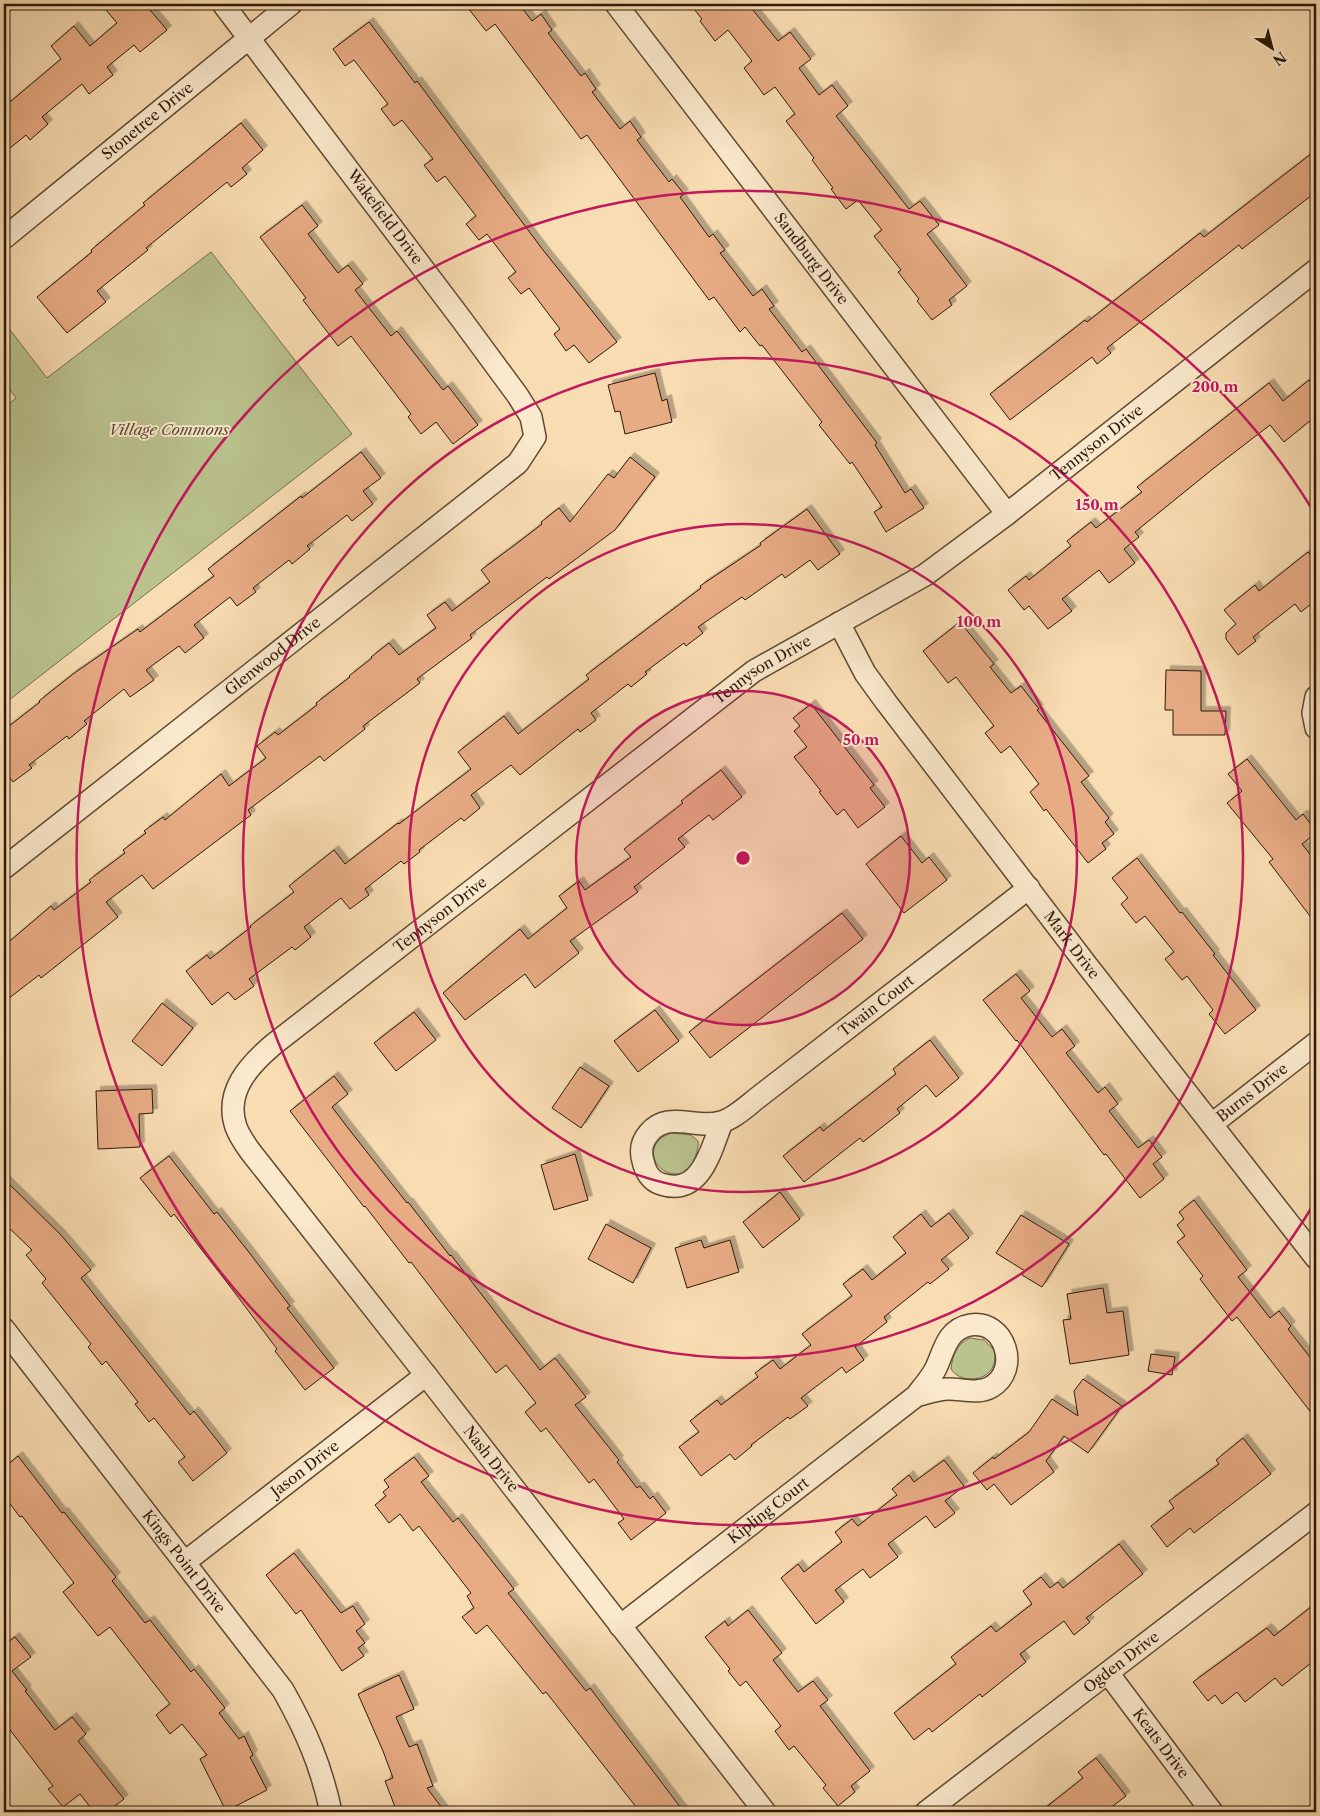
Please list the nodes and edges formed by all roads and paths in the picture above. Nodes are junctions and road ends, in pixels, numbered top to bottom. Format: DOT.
graph roads {
  1 [pos="224,4"];
  2 [pos="291,4"];
  3 [pos="616,4"];
  4 [pos="249,38"];
  5 [pos="4,238"];
  6 [pos="1316,270"];
  7 [pos="535,437"];
  8 [pos="1007,514"];
  9 [pos="839,623"];
  10 [pos="1316,697"];
  11 [pos="1316,728"];
  12 [pos="4,868"];
  13 [pos="1029,888"];
  14 [pos="1316,1043"];
  15 [pos="233,1099"];
  16 [pos="722,1122"];
  17 [pos="1212,1124"];
  18 [pos="1316,1258"];
  19 [pos="4,1329"];
  20 [pos="426,1375"];
  21 [pos="916,1396"];
  22 [pos="1316,1513"];
  23 [pos="185,1562"];
  24 [pos="620,1626"];
  25 [pos="1108,1673"];
  26 [pos="330,1812"];
  27 [pos="765,1812"];
  28 [pos="926,1812"];
  29 [pos="1212,1812"];
  1 -- 4 [label="street, Wakefield Drive"];
  2 -- 4 [label="street, Stonetree Drive"];
  3 -- 8 [label="street, Sandburg Drive"];
  4 -- 5 [label="street, Stonetree Drive"];
  4 -- 7 [label="street, Wakefield Drive"];
  6 -- 8 [label="street, Tennyson Drive"];
  7 -- 12 [label="street, Glenwood Drive"];
  8 -- 9 [label="street, Tennyson Drive"];
  9 -- 13 [label="street, Mark Drive"];
  9 -- 15 [label="street, Tennyson Drive"];
  10 -- 11 [label="street"];
  13 -- 16 [label="street, Twain Court"];
  13 -- 17 [label="street, Mark Drive"];
  14 -- 17 [label="street, Burns Drive"];
  15 -- 20 [label="street, Nash Drive"];
  17 -- 18 [label="street, Mark Drive"];
  19 -- 23 [label="street, Kings Point Drive"];
  20 -- 23 [label="street, Jason Drive"];
  20 -- 24 [label="street, Nash Drive"];
  21 -- 24 [label="street, Kipling Court"];
  22 -- 25 [label="street, Ogden Drive"];
  23 -- 26 [label="street, Kings Point Drive"];
  24 -- 27 [label="street, Nash Drive"];
  25 -- 28 [label="street, Ogden Drive"];
  25 -- 29 [label="street, Keats Drive"];
}
